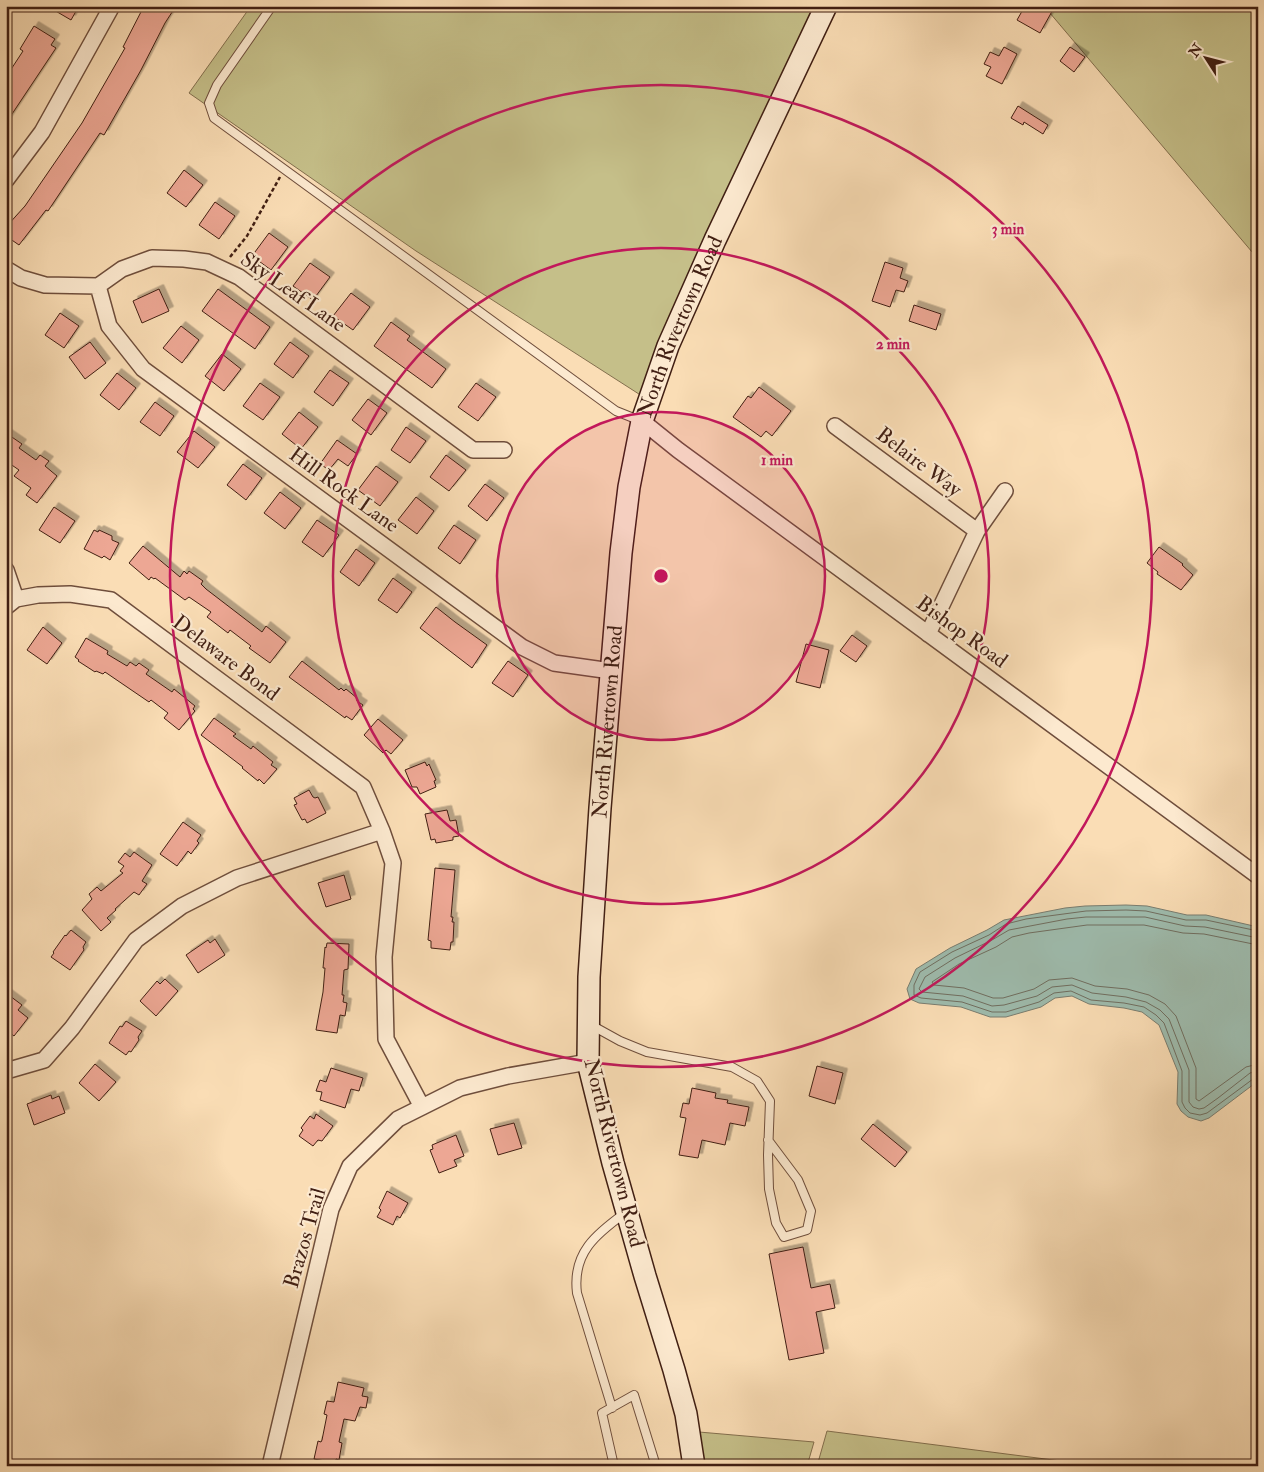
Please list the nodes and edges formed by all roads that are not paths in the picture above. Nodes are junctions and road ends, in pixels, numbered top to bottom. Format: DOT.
graph roads {
  1 [pos="112,6"];
  2 [pos="272,6"];
  3 [pos="826,6"];
  4 [pos="6,180"];
  5 [pos="6,270"];
  6 [pos="98,286"];
  7 [pos="642,421"];
  8 [pos="835,426"];
  9 [pos="504,450"];
  10 [pos="1005,491"];
  11 [pos="977,531"];
  12 [pos="6,570"];
  13 [pos="11,603"];
  14 [pos="928,634"];
  15 [pos="611,671"];
  16 [pos="382,831"];
  17 [pos="1258,876"];
  18 [pos="589,1024"];
  19 [pos="588,1062"];
  20 [pos="6,1071"];
  21 [pos="422,1107"];
  22 [pos="768,1140"];
  23 [pos="627,1212"];
  24 [pos="612,1408"];
  25 [pos="270,1466"];
  26 [pos="614,1466"];
  27 [pos="656,1466"];
  28 [pos="694,1466"];
  1 -- 4 [label="street"];
  2 -- 7 [label="lane"];
  3 -- 7 [label="street, North Rivertown Road"];
  5 -- 6 [label="street"];
  6 -- 9 [label="street, Sky Leaf Lane"];
  6 -- 15 [label="street, Hill Rock Lane"];
  7 -- 14 [label="street, Bishop Road"];
  7 -- 15 [label="street, North Rivertown Road"];
  8 -- 11 [label="street, Belaire Way"];
  10 -- 11 [label="street"];
  11 -- 14 [label="street"];
  12 -- 13 [label="street"];
  13 -- 16 [label="street, Delaware Bond"];
  14 -- 17 [label="street, Bishop Road"];
  15 -- 18 [label="street, North Rivertown Road"];
  16 -- 20 [label="street"];
  16 -- 21 [label="street, Delaware Bond"];
  18 -- 19 [label="street, North Rivertown Road"];
  18 -- 22 [label="lane"];
  19 -- 21 [label="street, Brazos Trail"];
  19 -- 23 [label="street, North Rivertown Road"];
  21 -- 25 [label="street, Brazos Trail"];
  22 -- 22 [label="lane"];
  23 -- 24 [label="lane"];
  23 -- 28 [label="street, North Rivertown Road"];
  24 -- 26 [label="lane"];
  24 -- 27 [label="lane"];
}
